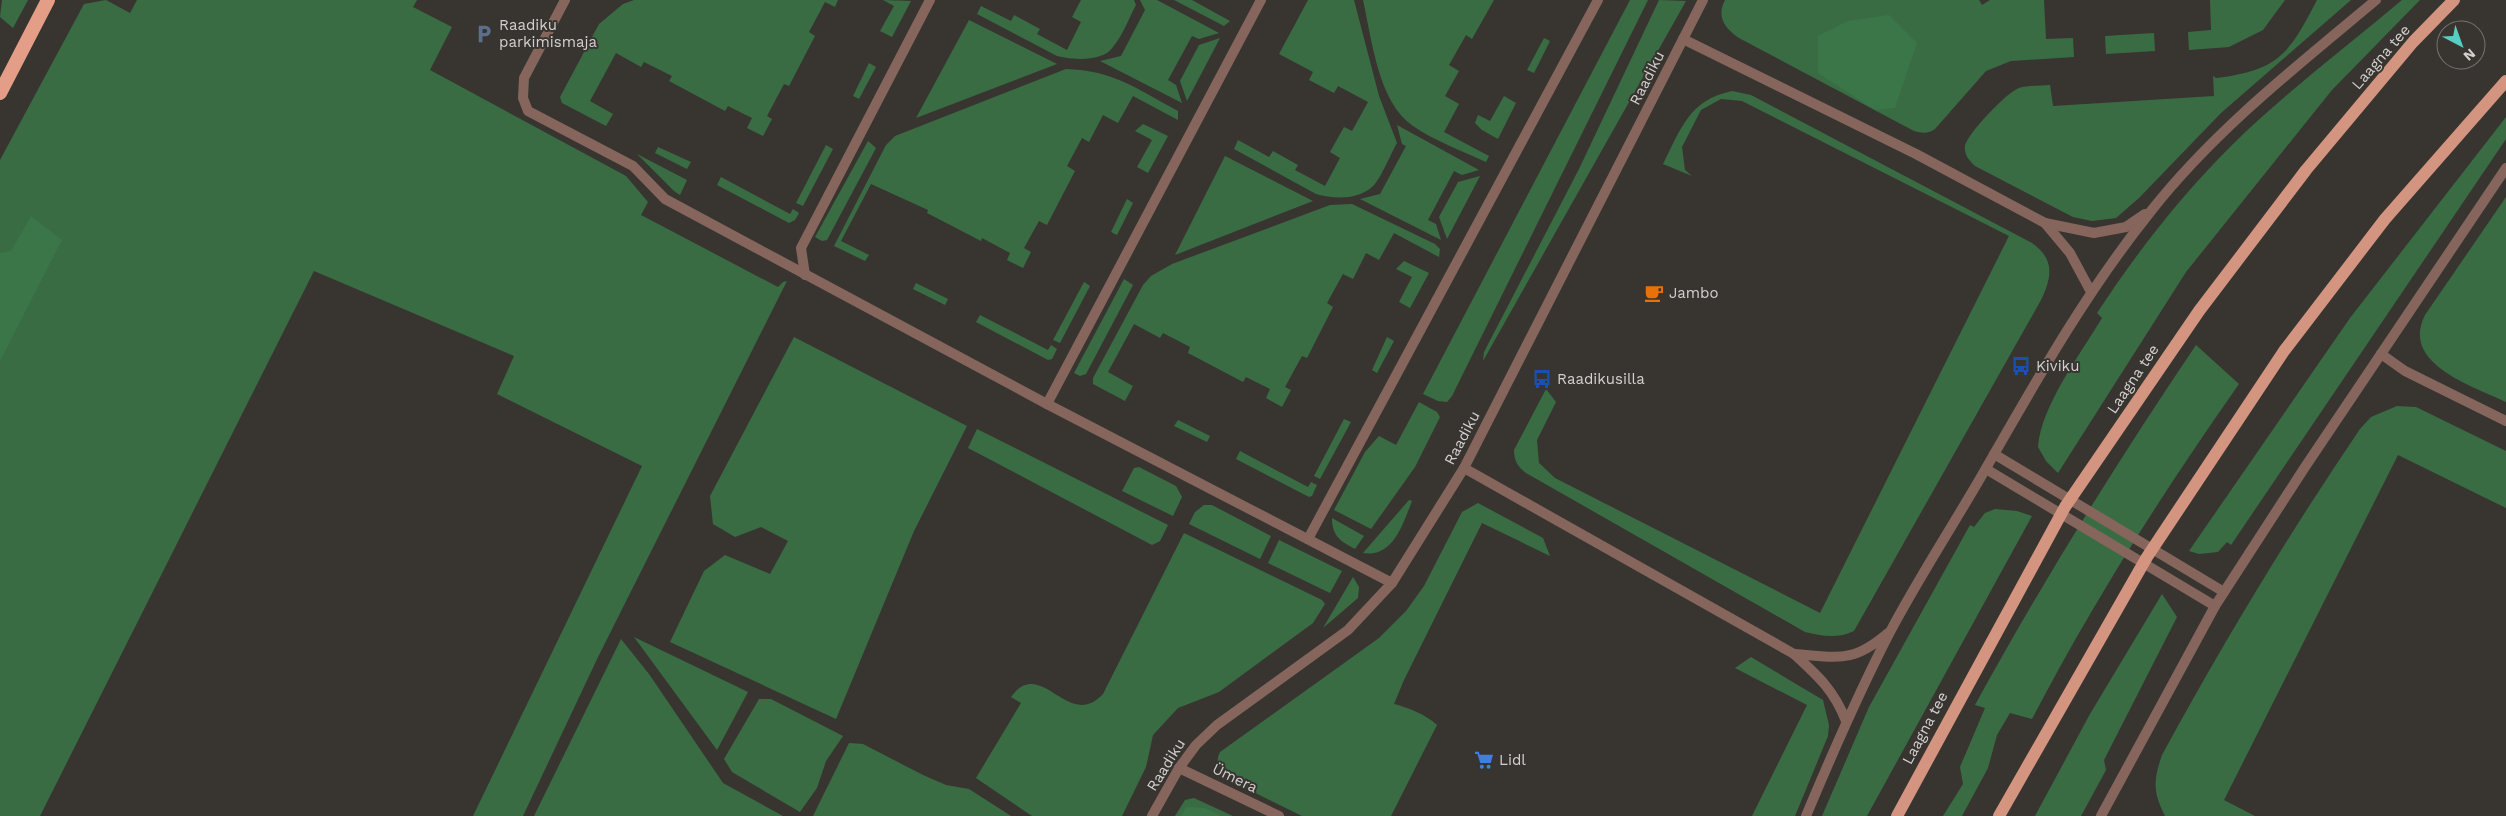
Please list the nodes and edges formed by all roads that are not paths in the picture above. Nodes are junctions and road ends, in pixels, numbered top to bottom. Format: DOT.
graph roads {
  1 [pos="48,0"];
  2 [pos="565,0"];
  3 [pos="930,0"];
  4 [pos="1261,0"];
  5 [pos="1598,0"];
  6 [pos="1702,0"];
  7 [pos="2376,0"];
  8 [pos="2454,0"];
  9 [pos="1683,39"];
  10 [pos="2506,81"];
  11 [pos="0,93"];
  12 [pos="2506,168"];
  13 [pos="2151,210"];
  14 [pos="2045,223"];
  15 [pos="806,275"];
  16 [pos="2091,292"];
  17 [pos="2381,354"];
  18 [pos="1047,404"];
  19 [pos="2506,421"];
  20 [pos="1994,454"];
  21 [pos="1464,468"];
  22 [pos="1986,469"];
  23 [pos="1308,539"];
  24 [pos="1392,583"];
  25 [pos="2224,592"];
  26 [pos="2215,606"];
  27 [pos="1891,631"];
  28 [pos="1794,654"];
  29 [pos="1846,721"];
  30 [pos="1179,768"];
  31 [pos="1152,816"];
  32 [pos="1278,816"];
  33 [pos="1806,816"];
  34 [pos="1897,816"];
  35 [pos="1999,816"];
  36 [pos="2101,816"];
  1 -- 11 [label="highway"];
  2 -- 15 [label="street"];
  3 -- 15 [label="street"];
  4 -- 18 [label="street"];
  5 -- 23 [label="street"];
  6 -- 9 [label="street, Raadiku"];
  7 -- 13 [label="street"];
  8 -- 34 [label="main road, Laagna tee"];
  9 -- 14 [label="street"];
  9 -- 21 [label="street, Raadiku"];
  10 -- 35 [label="main road"];
  12 -- 17 [label="street"];
  13 -- 14 [label="street"];
  13 -- 16 [label="street"];
  14 -- 16 [label="street"];
  15 -- 18 [label="street"];
  16 -- 20 [label="street"];
  17 -- 19 [label="street"];
  17 -- 25 [label="street"];
  18 -- 23 [label="street"];
  20 -- 22 [label="street"];
  20 -- 25 [label="street"];
  21 -- 24 [label="street, Raadiku"];
  21 -- 28 [label="street"];
  22 -- 26 [label="street"];
  22 -- 27 [label="street"];
  23 -- 24 [label="street"];
  24 -- 30 [label="street, Raadiku"];
  25 -- 26 [label="street"];
  26 -- 36 [label="street"];
  27 -- 28 [label="street"];
  27 -- 29 [label="street"];
  28 -- 29 [label="street"];
  29 -- 33 [label="street"];
  30 -- 31 [label="street, Raadiku"];
  30 -- 32 [label="street, Ümera"];
}
